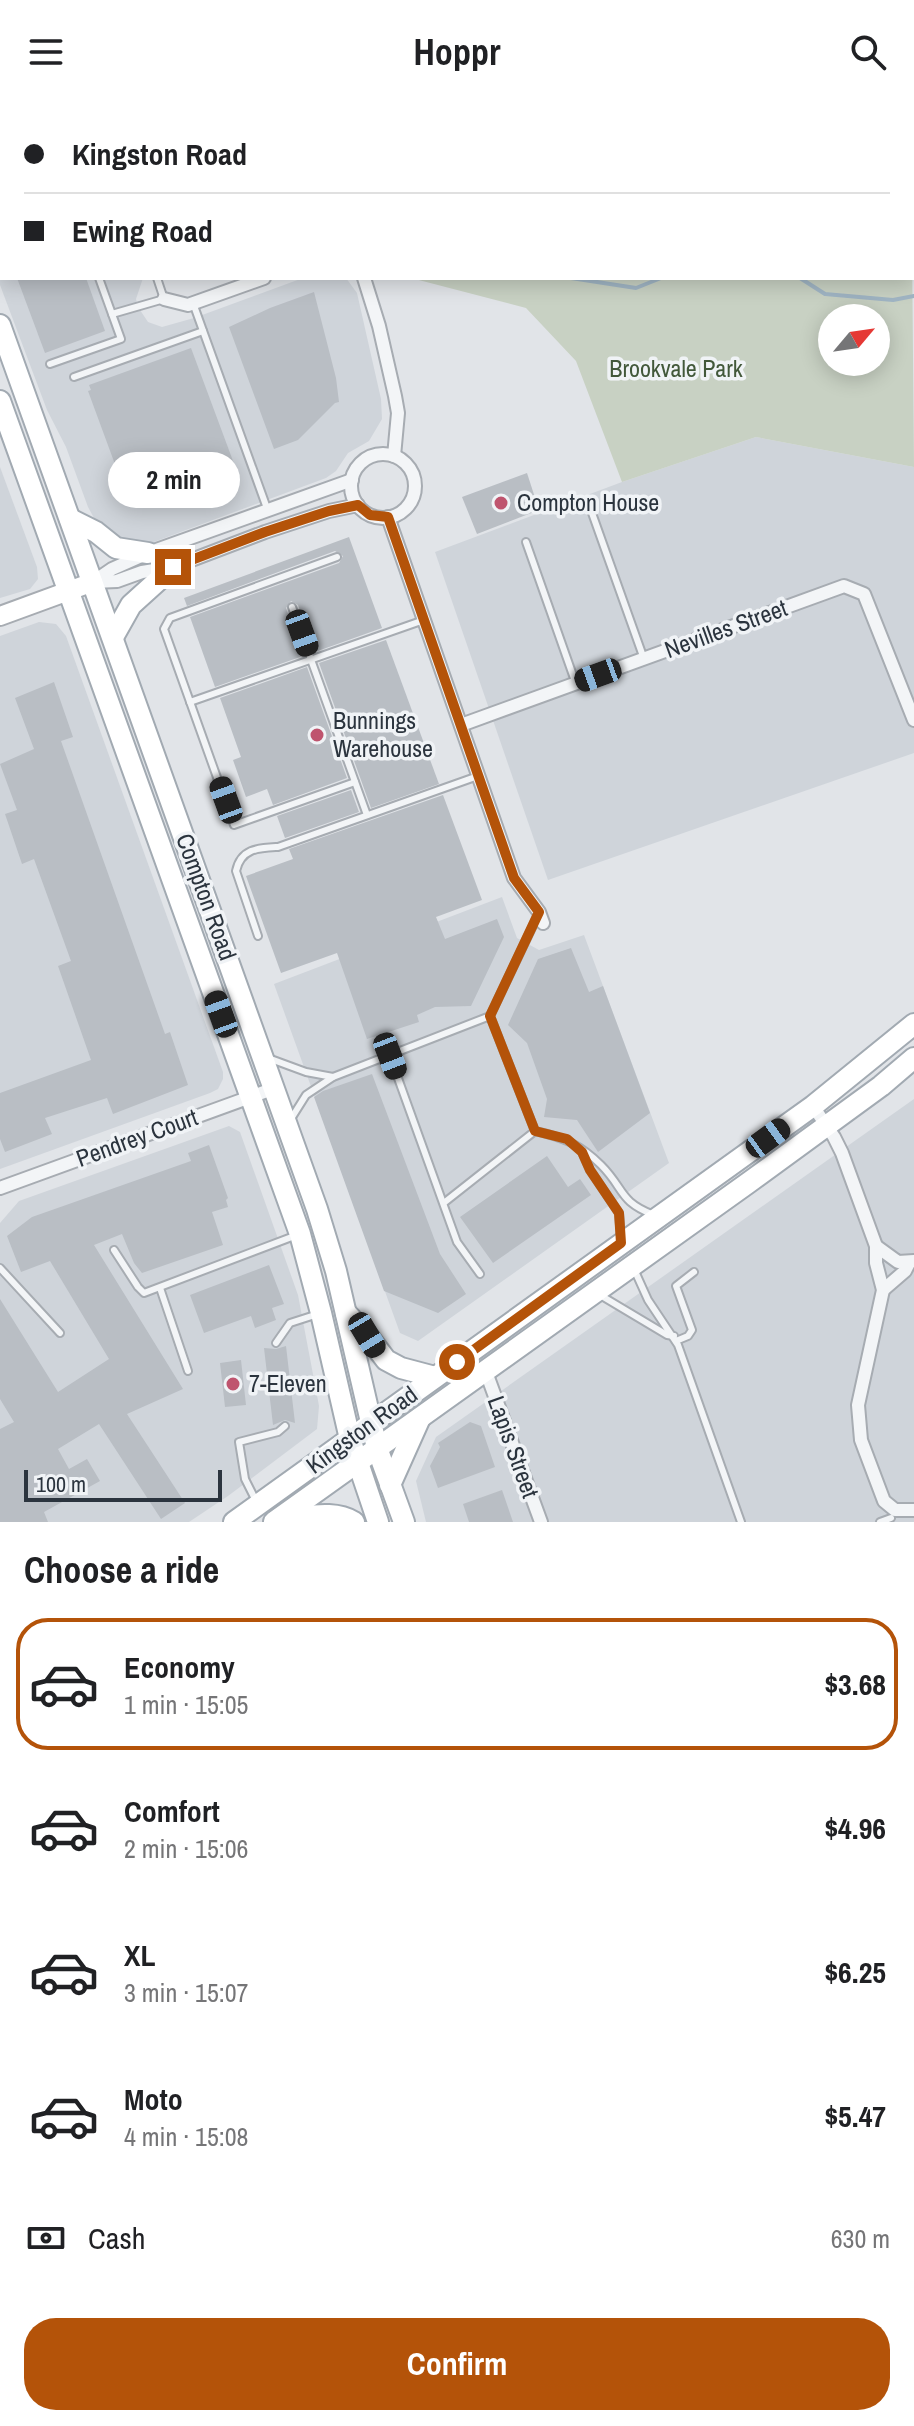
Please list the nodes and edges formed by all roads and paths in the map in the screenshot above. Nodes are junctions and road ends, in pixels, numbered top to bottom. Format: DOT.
graph roads {
  1 [pos="100,280"];
  2 [pos="158,280"];
  3 [pos="258,280"];
  4 [pos="365,280"];
  5 [pos="164,299"];
  6 [pos="193,303"];
  7 [pos="112,314"];
  8 [pos="0,325"];
  9 [pos="203,331"];
  10 [pos="50,364"];
  11 [pos="74,377"];
  12 [pos="0,401"];
  13 [pos="394,456"];
  14 [pos="352,480"];
  15 [pos="358,505"];
  16 [pos="268,511"];
  17 [pos="592,513"];
  18 [pos="388,517"];
  19 [pos="70,519"];
  20 [pos="526,542"];
  21 [pos="148,553"];
  22 [pos="337,557"];
  23 [pos="173,567"];
  24 [pos="93,582"];
  25 [pos="69,591"];
  26 [pos="292,607"];
  27 [pos="0,616"];
  28 [pos="424,620"];
  29 [pos="113,637"];
  30 [pos="644,659"];
  31 [pos="311,660"];
  32 [pos="576,684"];
  33 [pos="190,702"];
  34 [pos="914,720"];
  35 [pos="461,725"];
  36 [pos="478,776"];
  37 [pos="355,782"];
  38 [pos="367,815"];
  39 [pos="541,917"];
  40 [pos="258,936"];
  41 [pos="490,1016"];
  42 [pos="914,1024"];
  43 [pos="390,1056"];
  44 [pos="263,1057"];
  45 [pos="914,1058"];
  46 [pos="333,1077"];
  47 [pos="275,1088"];
  48 [pos="251,1097"];
  49 [pos="813,1106"];
  50 [pos="288,1125"];
  51 [pos="827,1125"];
  52 [pos="535,1131"];
  53 [pos="582,1152"];
  54 [pos="0,1188"];
  55 [pos="445,1202"];
  56 [pos="658,1217"];
  57 [pos="300,1234"];
  58 [pos="621,1243"];
  59 [pos="876,1246"];
  60 [pos="114,1250"];
  61 [pos="911,1262"];
  62 [pos="632,1266"];
  63 [pos="0,1268"];
  64 [pos="694,1272"];
  65 [pos="480,1274"];
  66 [pos="160,1288"];
  67 [pos="883,1290"];
  68 [pos="595,1293"];
  69 [pos="321,1313"];
  70 [pos="346,1313"];
  71 [pos="60,1333"];
  72 [pos="675,1339"];
  73 [pos="276,1343"];
  74 [pos="188,1371"];
  75 [pos="486,1372"];
  76 [pos="435,1377"];
  77 [pos="420,1418"];
  78 [pos="371,1424"];
  79 [pos="285,1426"];
  80 [pos="350,1439"];
  81 [pos="377,1448"];
  82 [pos="357,1463"];
  83 [pos="390,1485"];
  84 [pos="258,1505"];
  85 [pos="914,1510"];
  86 [pos="888,1517"];
  87 [pos="277,1520"];
  88 [pos="234,1522"];
  89 [pos="354,1522"];
  90 [pos="378,1522"];
  91 [pos="404,1522"];
  92 [pos="541,1522"];
  93 [pos="741,1522"];
  1 -- 7 [label="lane"];
  2 -- 5 [label="lane"];
  3 -- 6 [label="street"];
  4 -- 13 [label="street"];
  5 -- 6 [label="street"];
  5 -- 7 [label="lane"];
  6 -- 9 [label="lane"];
  7 -- 10 [label="lane"];
  8 -- 19 [label="main road, Compton Road"];
  9 -- 11 [label="lane"];
  9 -- 16 [label="lane"];
  12 -- 25 [label="main road, Compton Road"];
  13 -- 14 [label="street"];
  13 -- 18 [label="street"];
  14 -- 15 [label="street"];
  14 -- 16 [label="street"];
  15 -- 18 [label="street"];
  15 -- 23 [label="street"];
  16 -- 21 [label="street"];
  17 -- 30 [label="lane"];
  18 -- 28 [label="street"];
  19 -- 21 [label="main road"];
  19 -- 24 [label="main road, Compton Road"];
  20 -- 32 [label="lane"];
  21 -- 24 [label="street"];
  22 -- 33 [label="lane"];
  23 -- 24 [label="street"];
  23 -- 29 [label="main road"];
  24 -- 25 [label="main road"];
  24 -- 29 [label="main road, Compton Road"];
  25 -- 27 [label="main road"];
  25 -- 48 [label="main road, Compton Road"];
  26 -- 31 [label="lane"];
  28 -- 31 [label="lane"];
  28 -- 35 [label="street"];
  29 -- 44 [label="main road, Compton Road"];
  30 -- 32 [label="street, Nevilles Street"];
  30 -- 34 [label="street, Nevilles Street"];
  31 -- 33 [label="lane"];
  31 -- 37 [label="lane"];
  32 -- 35 [label="street, Nevilles Street"];
  33 -- 37 [label="lane"];
  35 -- 36 [label="street"];
  36 -- 38 [label="lane"];
  36 -- 39 [label="street"];
  37 -- 38 [label="lane"];
  38 -- 40 [label="lane"];
  39 -- 41 [label="lane"];
  41 -- 43 [label="lane"];
  41 -- 52 [label="lane"];
  42 -- 49 [label="main road, Kingston Road"];
  43 -- 46 [label="lane"];
  43 -- 55 [label="lane"];
  44 -- 46 [label="lane"];
  44 -- 47 [label="main road, Compton Road"];
  45 -- 51 [label="main road, Kingston Road"];
  46 -- 50 [label="lane"];
  47 -- 48 [label="street, Pendrey Court"];
  47 -- 50 [label="main road, Compton Road"];
  48 -- 54 [label="street, Pendrey Court"];
  48 -- 57 [label="main road, Compton Road"];
  49 -- 51 [label="street"];
  49 -- 56 [label="main road, Kingston Road"];
  50 -- 70 [label="main road, Compton Road"];
  51 -- 59 [label="street"];
  51 -- 62 [label="main road, Kingston Road"];
  52 -- 53 [label="lane"];
  52 -- 55 [label="lane"];
  53 -- 56 [label="lane"];
  53 -- 58 [label="lane"];
  55 -- 65 [label="lane"];
  56 -- 58 [label="main road, Kingston Road"];
  57 -- 66 [label="lane"];
  57 -- 69 [label="main road, Compton Road"];
  58 -- 76 [label="main road, Kingston Road"];
  59 -- 61 [label="street"];
  59 -- 67 [label="street"];
  60 -- 66 [label="lane"];
  61 -- 67 [label="street"];
  62 -- 68 [label="main road, Kingston Road"];
  62 -- 72 [label="lane"];
  63 -- 71 [label="lane"];
  64 -- 72 [label="lane"];
  66 -- 74 [label="lane"];
  67 -- 86 [label="street"];
  68 -- 72 [label="lane"];
  68 -- 75 [label="main road, Kingston Road"];
  69 -- 73 [label="lane"];
  69 -- 80 [label="main road, Compton Road"];
  70 -- 76 [label="main road"];
  70 -- 78 [label="main road, Compton Road"];
  72 -- 93 [label="lane"];
  75 -- 77 [label="main road, Kingston Road"];
  75 -- 92 [label="street, Lapis Street"];
  76 -- 78 [label="main road, Kingston Road"];
  77 -- 81 [label="main road, Kingston Road"];
  77 -- 83 [label="main road"];
  78 -- 80 [label="main road, Kingston Road"];
  78 -- 81 [label="main road, Compton Road"];
  79 -- 84 [label="lane"];
  80 -- 82 [label="main road, Compton Road"];
  80 -- 84 [label="main road, Kingston Road"];
  81 -- 82 [label="main road, Kingston Road"];
  81 -- 83 [label="main road, Compton Road"];
  82 -- 87 [label="main road, Kingston Road"];
  82 -- 90 [label="main road, Compton Road"];
  83 -- 91 [label="main road, Compton Road"];
  84 -- 88 [label="main road, Kingston Road"];
  85 -- 86 [label="street"];
  87 -- 89 [label="main road"];
}
